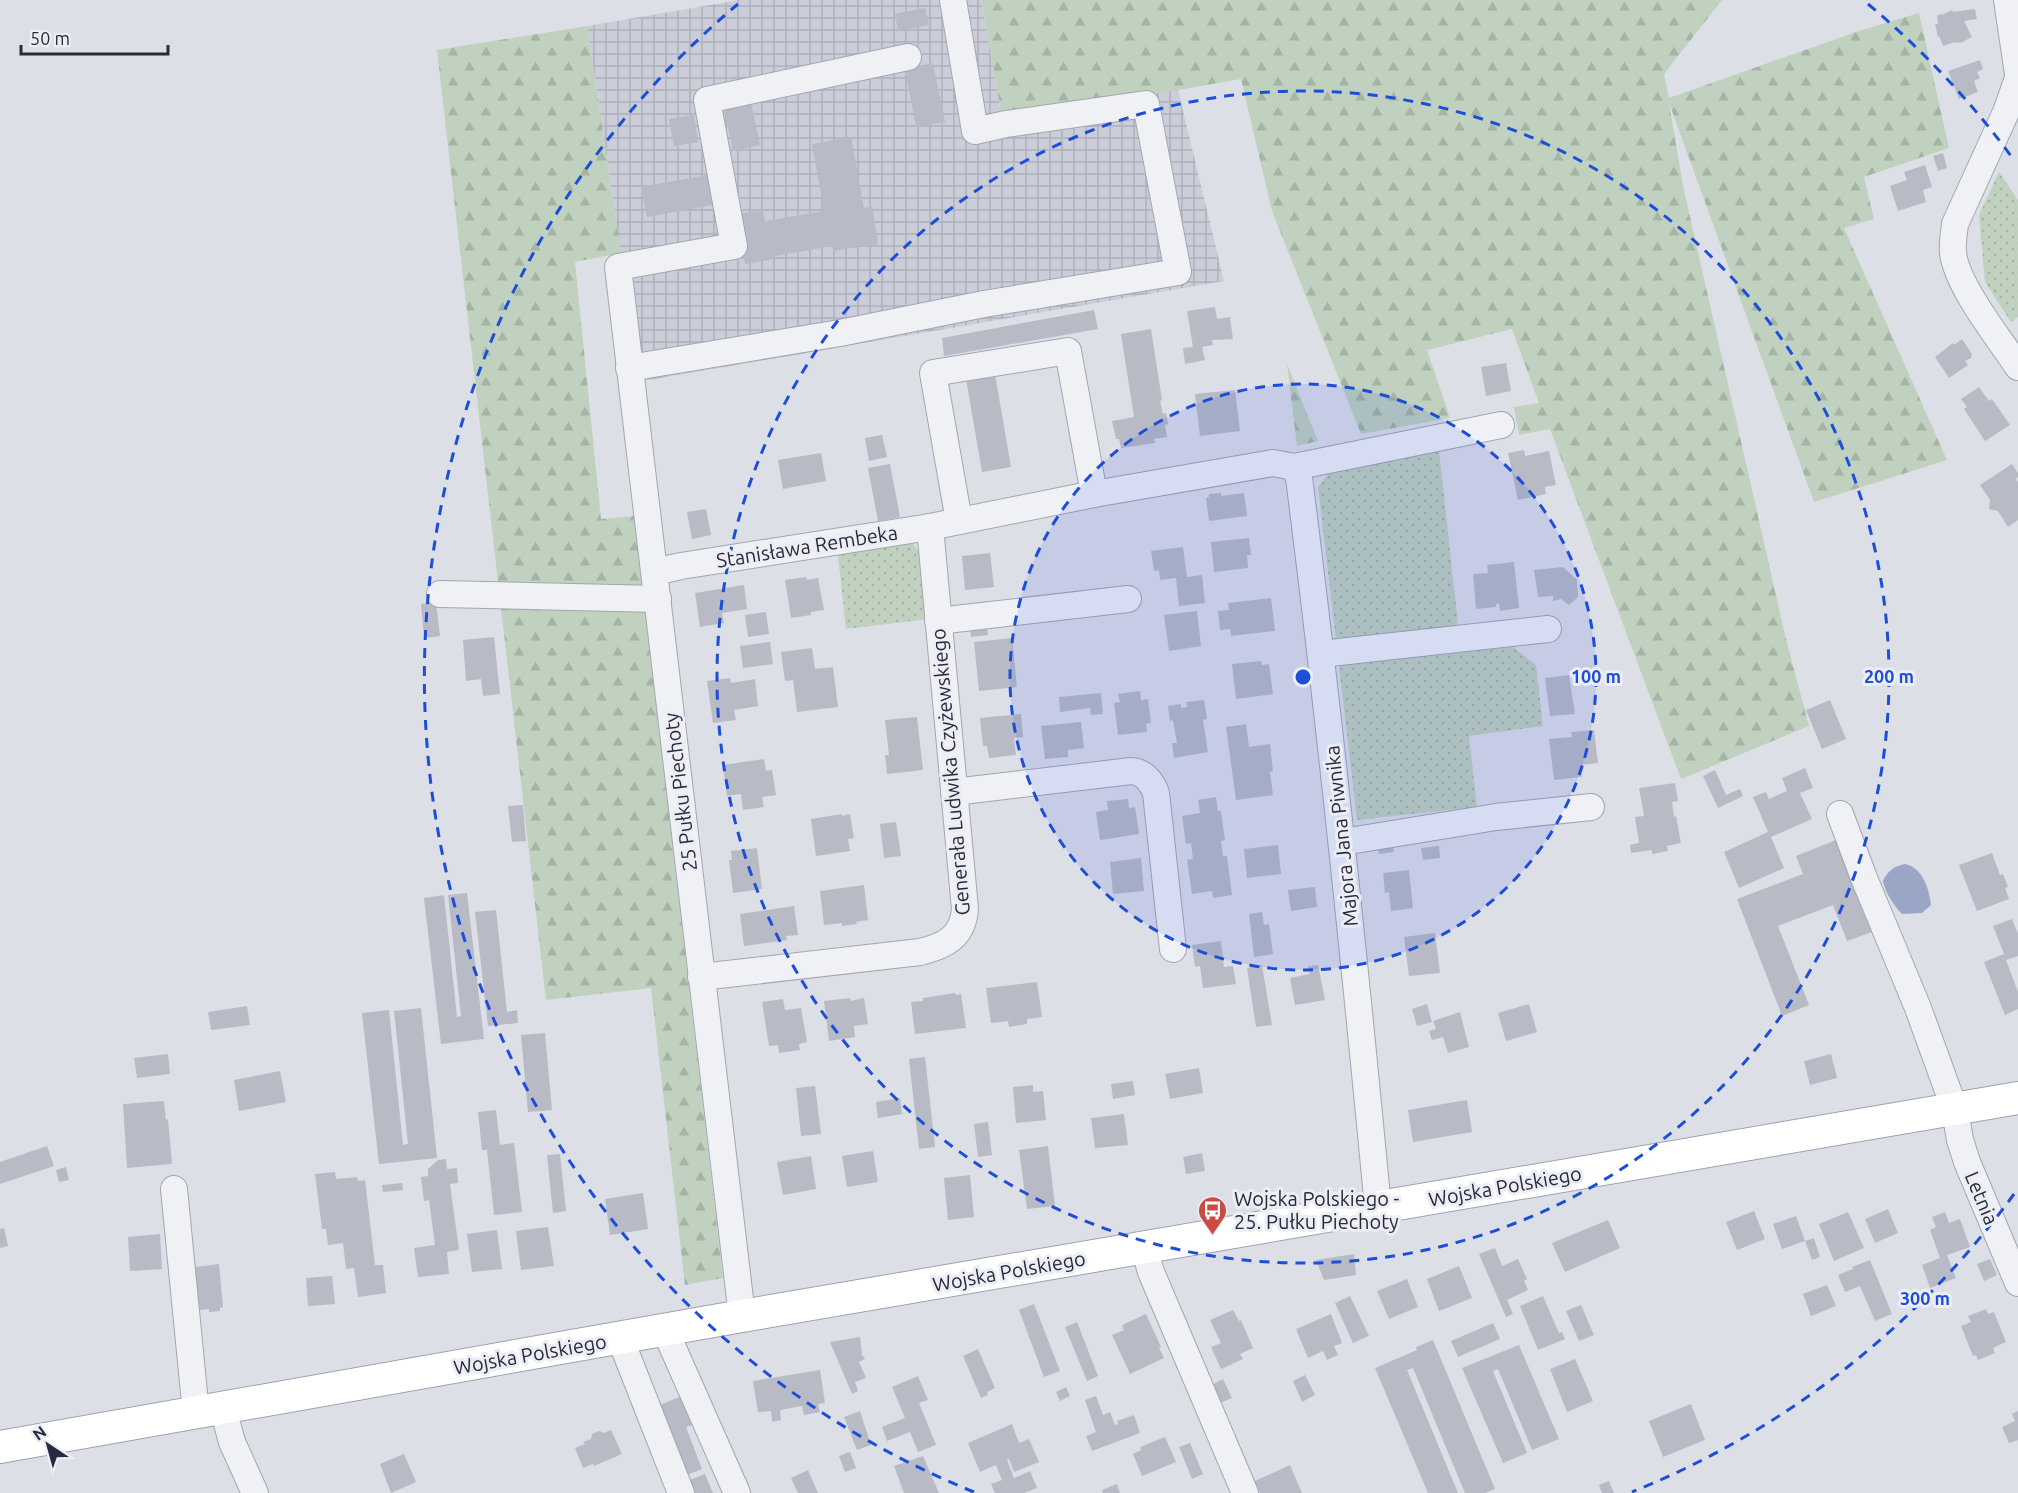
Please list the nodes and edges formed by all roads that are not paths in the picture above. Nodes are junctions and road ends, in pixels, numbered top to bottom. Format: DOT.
graph roads {
  1 [pos="953,0"];
  2 [pos="2007,0"];
  3 [pos="2014,24"];
  4 [pos="908,57"];
  5 [pos="2018,76"];
  6 [pos="629,368"];
  7 [pos="2018,368"];
  8 [pos="1501,425"];
  9 [pos="1294,467"];
  10 [pos="1094,494"];
  11 [pos="959,521"];
  12 [pos="930,527"];
  13 [pos="655,572"];
  14 [pos="440,594"];
  15 [pos="658,599"];
  16 [pos="1128,599"];
  17 [pos="938,621"];
  18 [pos="1548,628"];
  19 [pos="1321,654"];
  20 [pos="954,792"];
  21 [pos="1591,807"];
  22 [pos="1840,814"];
  23 [pos="1342,842"];
  24 [pos="1173,949"];
  25 [pos="702,977"];
  26 [pos="2018,1098"];
  27 [pos="1955,1110"];
  28 [pos="174,1189"];
  29 [pos="1378,1208"];
  30 [pos="1144,1247"];
  31 [pos="2018,1283"];
  32 [pos="742,1316"];
  33 [pos="665,1330"];
  34 [pos="620,1338"];
  35 [pos="210,1411"];
  36 [pos="0,1447"];
  37 [pos="255,1493"];
  38 [pos="681,1493"];
  39 [pos="737,1493"];
  40 [pos="1245,1493"];
  1 -- 6 [label="street"];
  2 -- 3 [label="street"];
  3 -- 5 [label="street"];
  4 -- 6 [label="street, 25 Pułku Piechoty"];
  5 -- 7 [label="street"];
  6 -- 13 [label="street, 25 Pułku Piechoty"];
  8 -- 9 [label="street, Stanisława Rembeka"];
  9 -- 10 [label="street, Stanisława Rembeka"];
  9 -- 19 [label="street, Majora Jana Piwnika"];
  10 -- 11 [label="street, Stanisława Rembeka"];
  10 -- 11 [label="street"];
  11 -- 12 [label="street, Stanisława Rembeka"];
  12 -- 13 [label="street, Stanisława Rembeka"];
  12 -- 17 [label="street, Generała Ludwika Czyżewskiego"];
  13 -- 15 [label="street, 25 Pułku Piechoty"];
  14 -- 15 [label="street"];
  15 -- 25 [label="street, 25 Pułku Piechoty"];
  16 -- 17 [label="street"];
  17 -- 20 [label="street, Generała Ludwika Czyżewskiego"];
  18 -- 19 [label="street"];
  19 -- 23 [label="street, Majora Jana Piwnika"];
  20 -- 24 [label="street"];
  20 -- 25 [label="street, Generała Ludwika Czyżewskiego"];
  21 -- 23 [label="street"];
  22 -- 27 [label="street, Letnia"];
  23 -- 29 [label="street, Majora Jana Piwnika"];
  25 -- 32 [label="street, 25 Pułku Piechoty"];
  26 -- 27 [label="main road, Wojska Polskiego"];
  27 -- 29 [label="main road, Wojska Polskiego"];
  27 -- 31 [label="street, Letnia"];
  28 -- 35 [label="street"];
  29 -- 30 [label="main road, Wojska Polskiego"];
  30 -- 32 [label="main road, Wojska Polskiego"];
  30 -- 40 [label="street"];
  32 -- 33 [label="main road, Wojska Polskiego"];
  33 -- 34 [label="main road, Wojska Polskiego"];
  33 -- 39 [label="street"];
  34 -- 35 [label="main road, Wojska Polskiego"];
  34 -- 38 [label="street"];
  35 -- 36 [label="main road, Wojska Polskiego"];
  35 -- 37 [label="street"];
}
